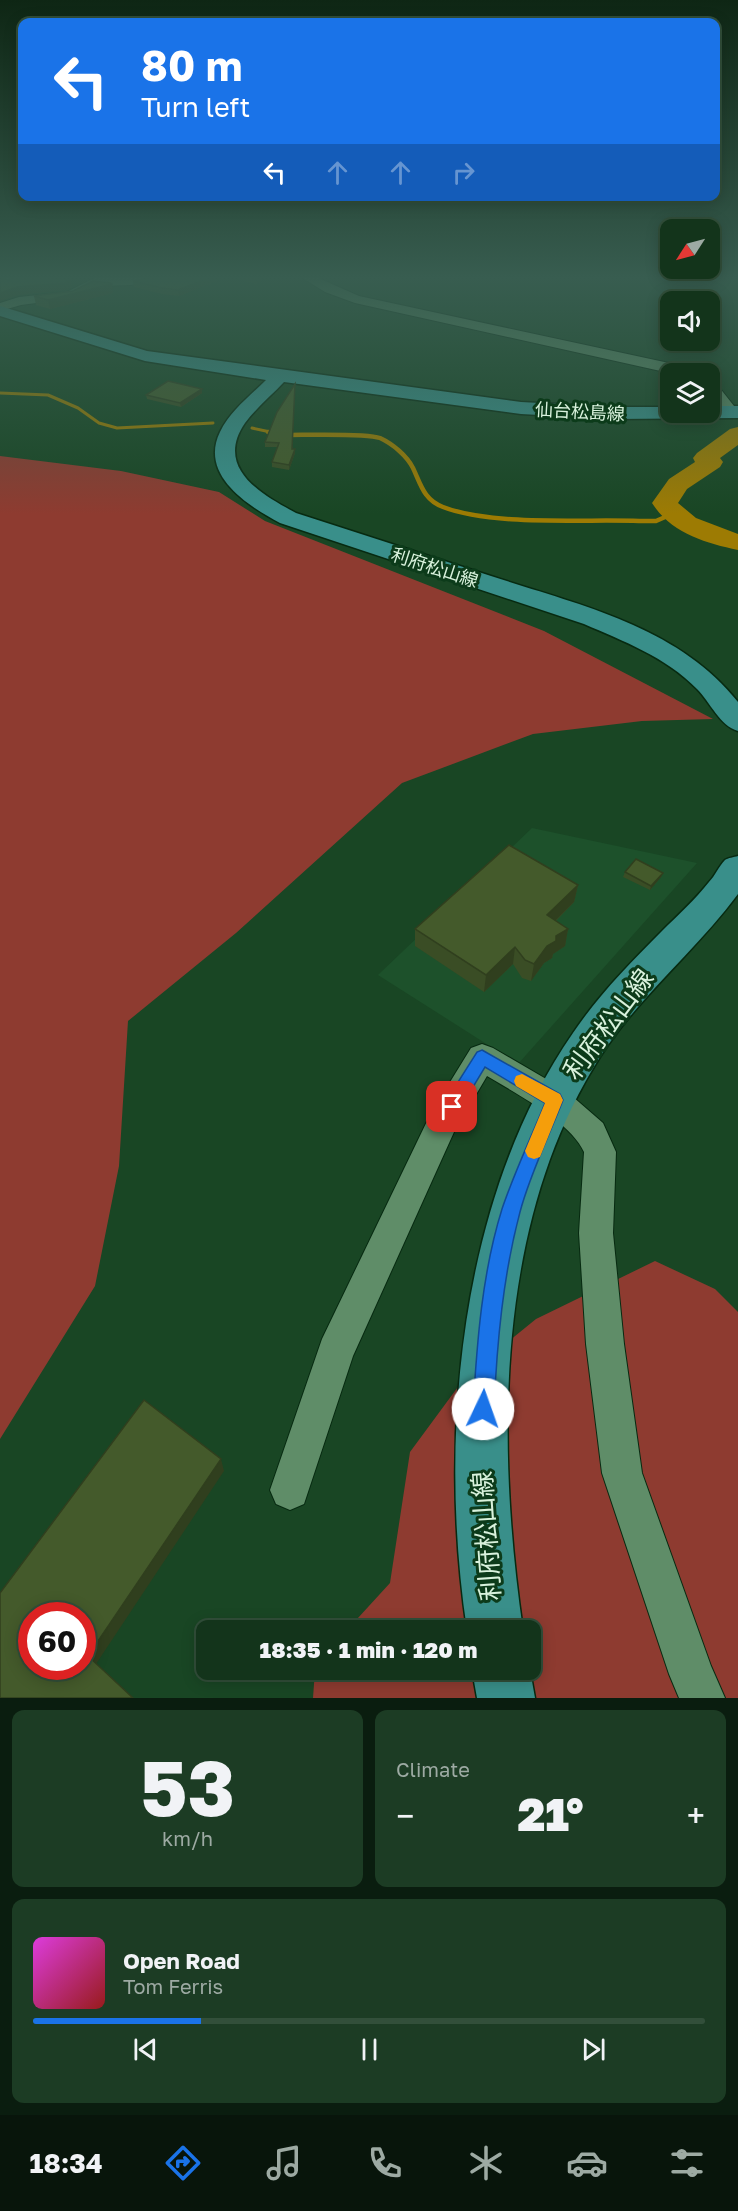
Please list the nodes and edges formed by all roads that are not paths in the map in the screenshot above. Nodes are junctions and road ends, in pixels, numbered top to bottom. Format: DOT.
graph roads {
  1 [pos="147,356"];
  2 [pos="611,356"];
  3 [pos="660,367"];
  4 [pos="279,376"];
  5 [pos="720,396"];
  6 [pos="734,412"];
  7 [pos="738,722"];
  8 [pos="738,868"];
  9 [pos="554,1100"];
  10 [pos="290,1491"];
  11 [pos="493,1620"];
  12 [pos="503,1680"];
  13 [pos="506,1698"];
  14 [pos="702,1698"];
  1 -- 4 [label="main road, 仙台松島線"];
  2 -- 3 [label="street"];
  4 -- 6 [label="main road, 仙台松島線"];
  4 -- 7 [label="main road, 利府松山線"];
  5 -- 6 [label="street"];
  8 -- 9 [label="main road, 利府松山線"];
  9 -- 10 [label="street"];
  9 -- 11 [label="main road, 利府松山線"];
  9 -- 14 [label="street"];
  12 -- 13 [label="main road"];
}
